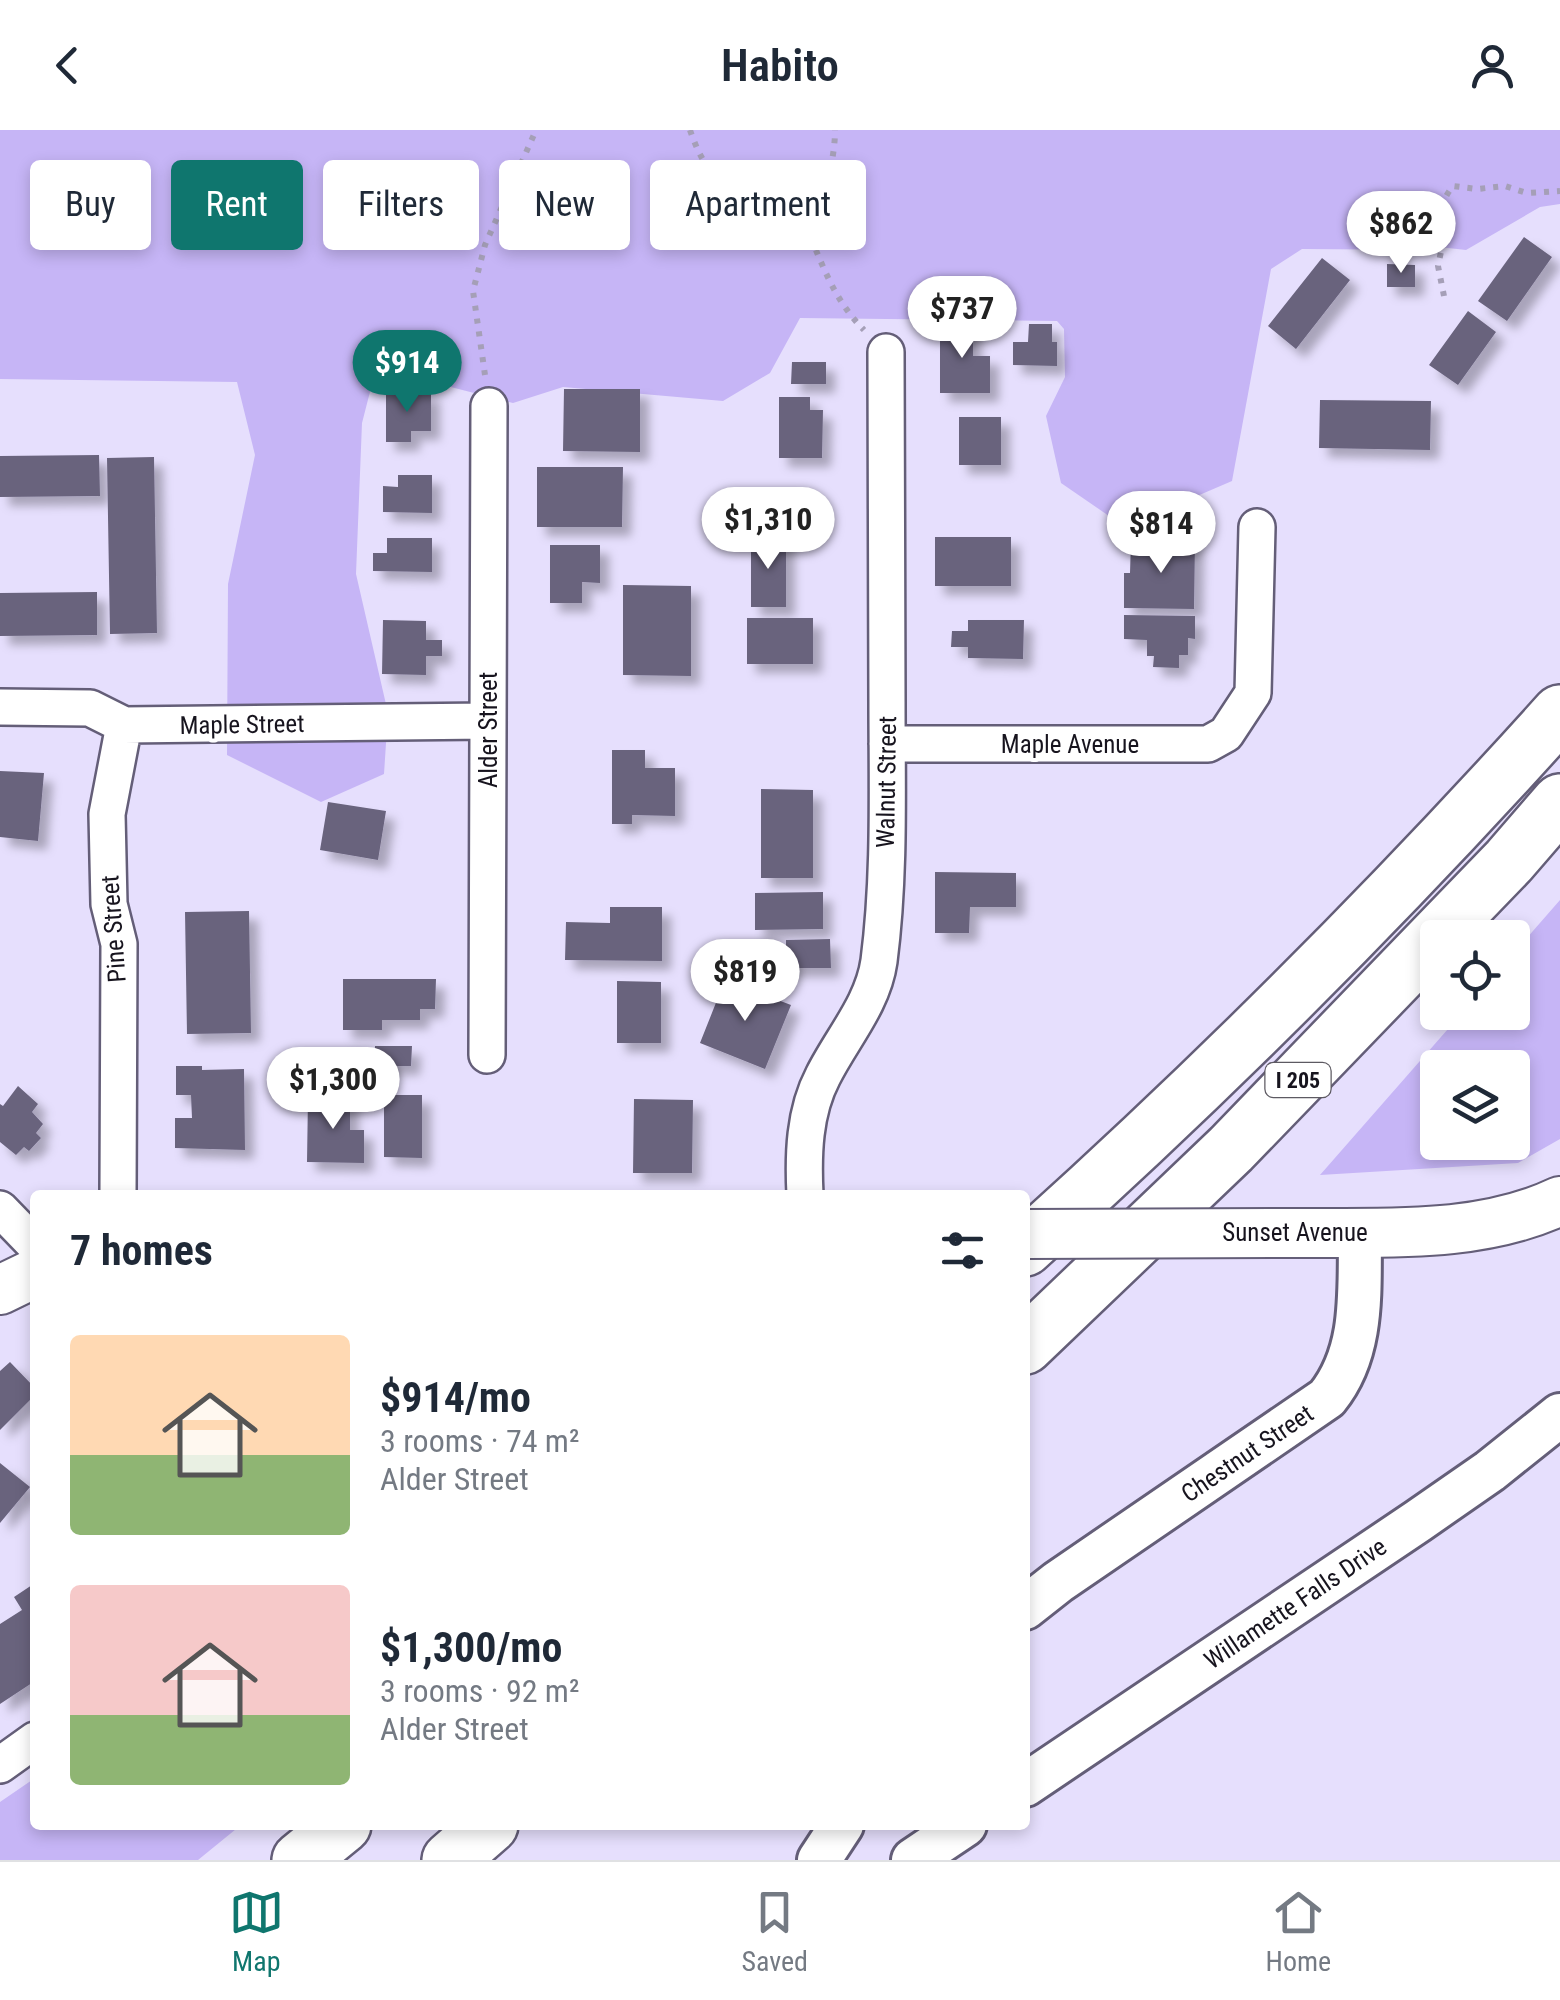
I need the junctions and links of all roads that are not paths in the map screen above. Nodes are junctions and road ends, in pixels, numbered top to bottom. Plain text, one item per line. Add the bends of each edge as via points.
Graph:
1 (886, 352) road end
2 (489, 406) road end
3 (1257, 528) dead end
4 (0, 707) edge
5 (1560, 712) edge
6 (488, 722) junction
7 (124, 725) junction
8 (887, 744) junction
9 (1560, 802) edge
10 (487, 1054) dead end
11 (118, 1190) edge
12 (805, 1190) edge
13 (1560, 1201) edge
14 (0, 1209) edge
15 (1360, 1232) junction
16 (1030, 1234) edge
17 (30, 1240) edge
18 (1030, 1244) edge
19 (30, 1276) edge
20 (0, 1290) edge
21 (1030, 1341) edge
22 (1560, 1414) edge
23 (1030, 1604) edge
24 (30, 1744) edge
25 (0, 1765) edge
26 (1030, 1782) edge
27 (336, 1830) edge
28 (484, 1830) edge
29 (839, 1830) edge
30 (958, 1830) edge
31 (300, 1860) edge
32 (450, 1860) edge
33 (819, 1860) edge
34 (913, 1860) edge

1 - 8 street, Walnut Street
2 - 6 street, Alder Street
3 - 8 street, Maple Avenue via 1254,694 1226,734 1208,744
4 - 7 street, Maple Street via 90,708
5 - 18 highway, I 205 via 1274,1014
6 - 7 street, Maple Street
6 - 10 street, Alder Street
7 - 11 street, Pine Street via 107,814 109,904 119,944
8 - 12 street, Walnut Street via 877,975 811,1105
9 - 21 highway, I 205 via 1231,1150
13 - 15 main road, Sunset Avenue via 1476,1226
14 - 17 street
15 - 16 main road, Sunset Avenue, bridge
15 - 23 street, Chestnut Street via 1354,1344 1327,1398
19 - 20 main road
22 - 26 street, Willamette Falls Drive via 1418,1521
24 - 25 street
27 - 31 highway
28 - 32 highway
29 - 33 street
30 - 34 street

